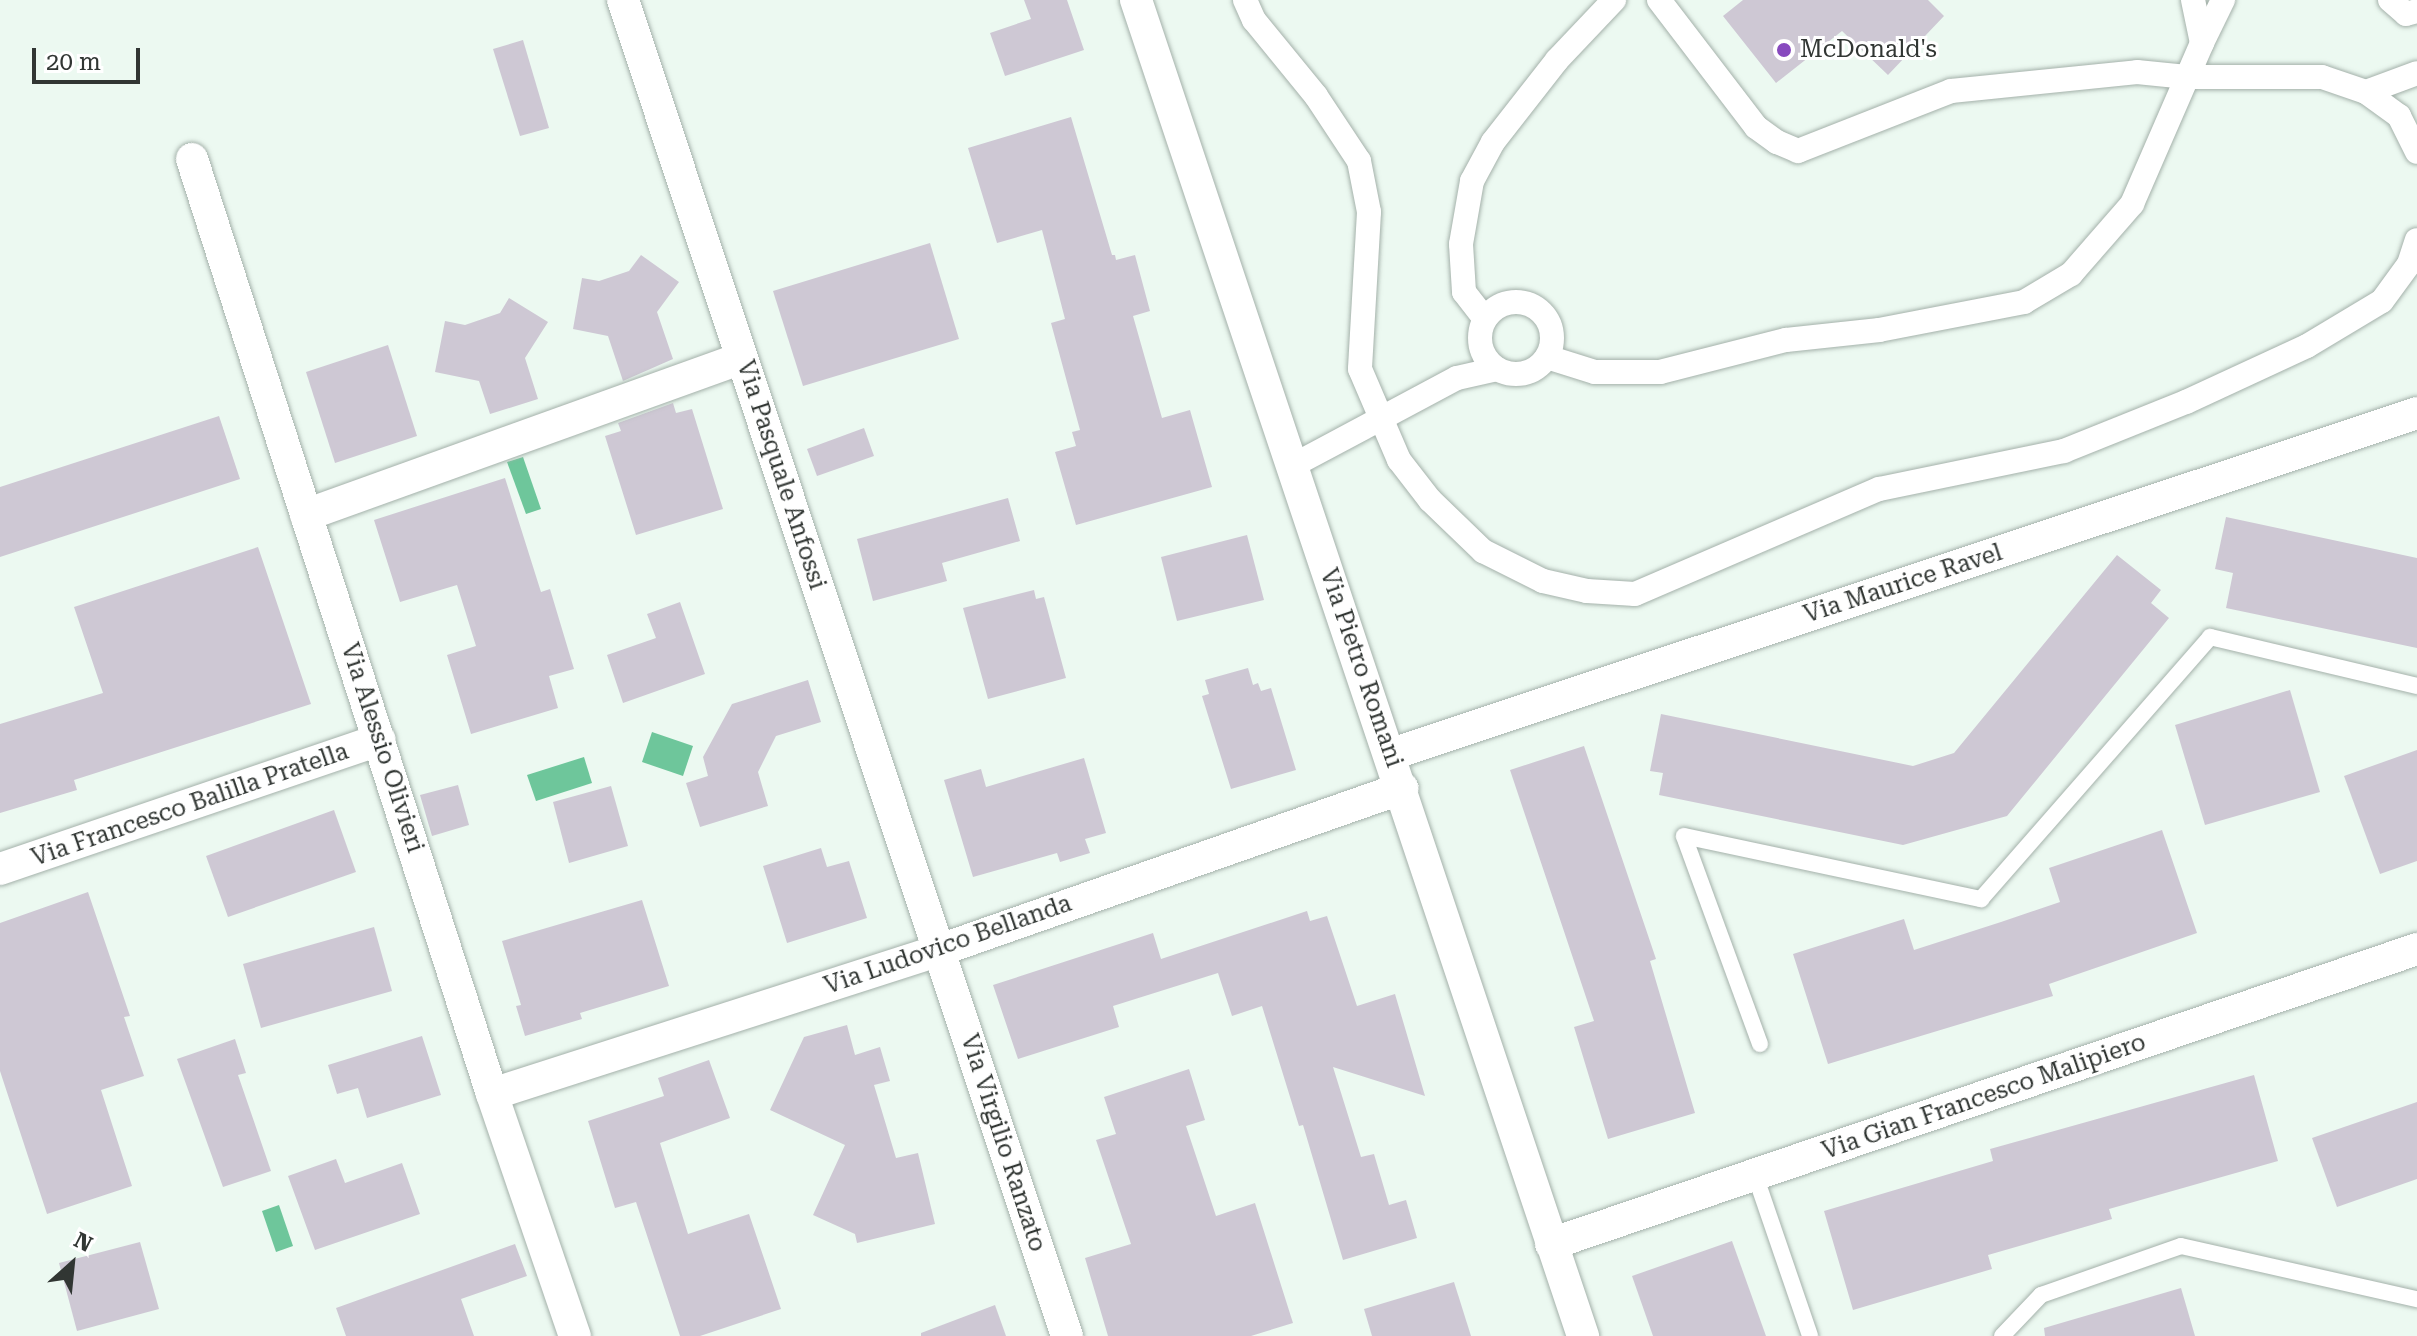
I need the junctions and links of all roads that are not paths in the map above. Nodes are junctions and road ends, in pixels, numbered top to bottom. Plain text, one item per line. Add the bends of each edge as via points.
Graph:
1 (623, 0) edge
2 (1136, 0) edge
3 (1245, 0) edge
4 (1614, 0) edge
5 (1659, 0) edge
6 (2193, 0) edge
7 (2223, 0) edge
8 (2390, 0) edge
9 (2417, 11) edge
10 (2202, 43) junction
11 (2417, 73) edge
12 (2187, 77) junction
13 (2366, 92) junction
14 (2417, 152) edge
15 (192, 159) dead end
16 (2417, 240) edge
17 (1485, 319) junction
18 (1547, 357) junction
19 (742, 358) junction
20 (1497, 369) junction
21 (2417, 413) edge
22 (1382, 421) junction
23 (1292, 466) junction
24 (306, 515) junction
25 (2417, 686) edge
26 (380, 740) junction
27 (1389, 755) junction
28 (1402, 788) junction
29 (0, 869) edge
30 (2417, 949) edge
31 (940, 950) junction
32 (1760, 1044) dead end
33 (492, 1094) junction
34 (1755, 1175) junction
35 (1551, 1244) junction
36 (2417, 1299) edge
37 (575, 1336) edge
38 (1067, 1336) edge
39 (1583, 1336) edge
40 (1810, 1336) edge
41 (2002, 1336) edge

1 - 19 street, Via Pasquale Anfossi
2 - 23 street, Via Pietro Romani
3 - 22 street via 1254,20 1316,96 1359,161 1369,212 1360,369
4 - 17 street via 1557,60 1493,142 1472,181 1461,244 1464,292
5 - 12 street via 1756,127 1798,151 1951,91 2137,72
6 - 10 street
7 - 10 street
8 - 9 street via 2406,14
10 - 12 street
11 - 13 street
12 - 13 street via 2322,77
12 - 18 street via 2132,204 2071,274 2024,302 1879,330 1786,340 1660,372 1595,372
13 - 14 street via 2399,116
15 - 24 street, Via Alessio Olivieri
16 - 22 street via 2409,264 2382,301 2307,346 2186,402 2064,451 1879,489 1635,594 1543,581 1483,551 1422,490 1399,460
17 - 18 street via 1493,310 1517,302 1540,311 1552,333
17 - 20 street via 1480,341
18 - 20 street via 1519,374
19 - 24 street
19 - 31 street, Via Pasquale Anfossi
20 - 22 street via 1457,378
21 - 27 street, Via Maurice Ravel
22 - 23 street
23 - 27 street, Via Pietro Romani
24 - 26 street, Via Alessio Olivieri
25 - 32 lane via 2210,637 1981,899 1684,836
26 - 29 street, Via Francesco Balilla Pratella
26 - 33 street, Via Alessio Olivieri
27 - 28 street, Via Pietro Romani
28 - 31 street, Via Ludovico Bellanda
28 - 35 street, Via Pietro Romani
30 - 34 street, Via Gian Francesco Malipiero
31 - 33 street, Via Ludovico Bellanda
31 - 38 street, Via Virgilio Ranzato
33 - 37 street, Via Alessio Olivieri
34 - 35 street, Via Gian Francesco Malipiero
34 - 40 lane
35 - 39 street, Via Pietro Romani
36 - 41 lane via 2181,1246 2041,1295

